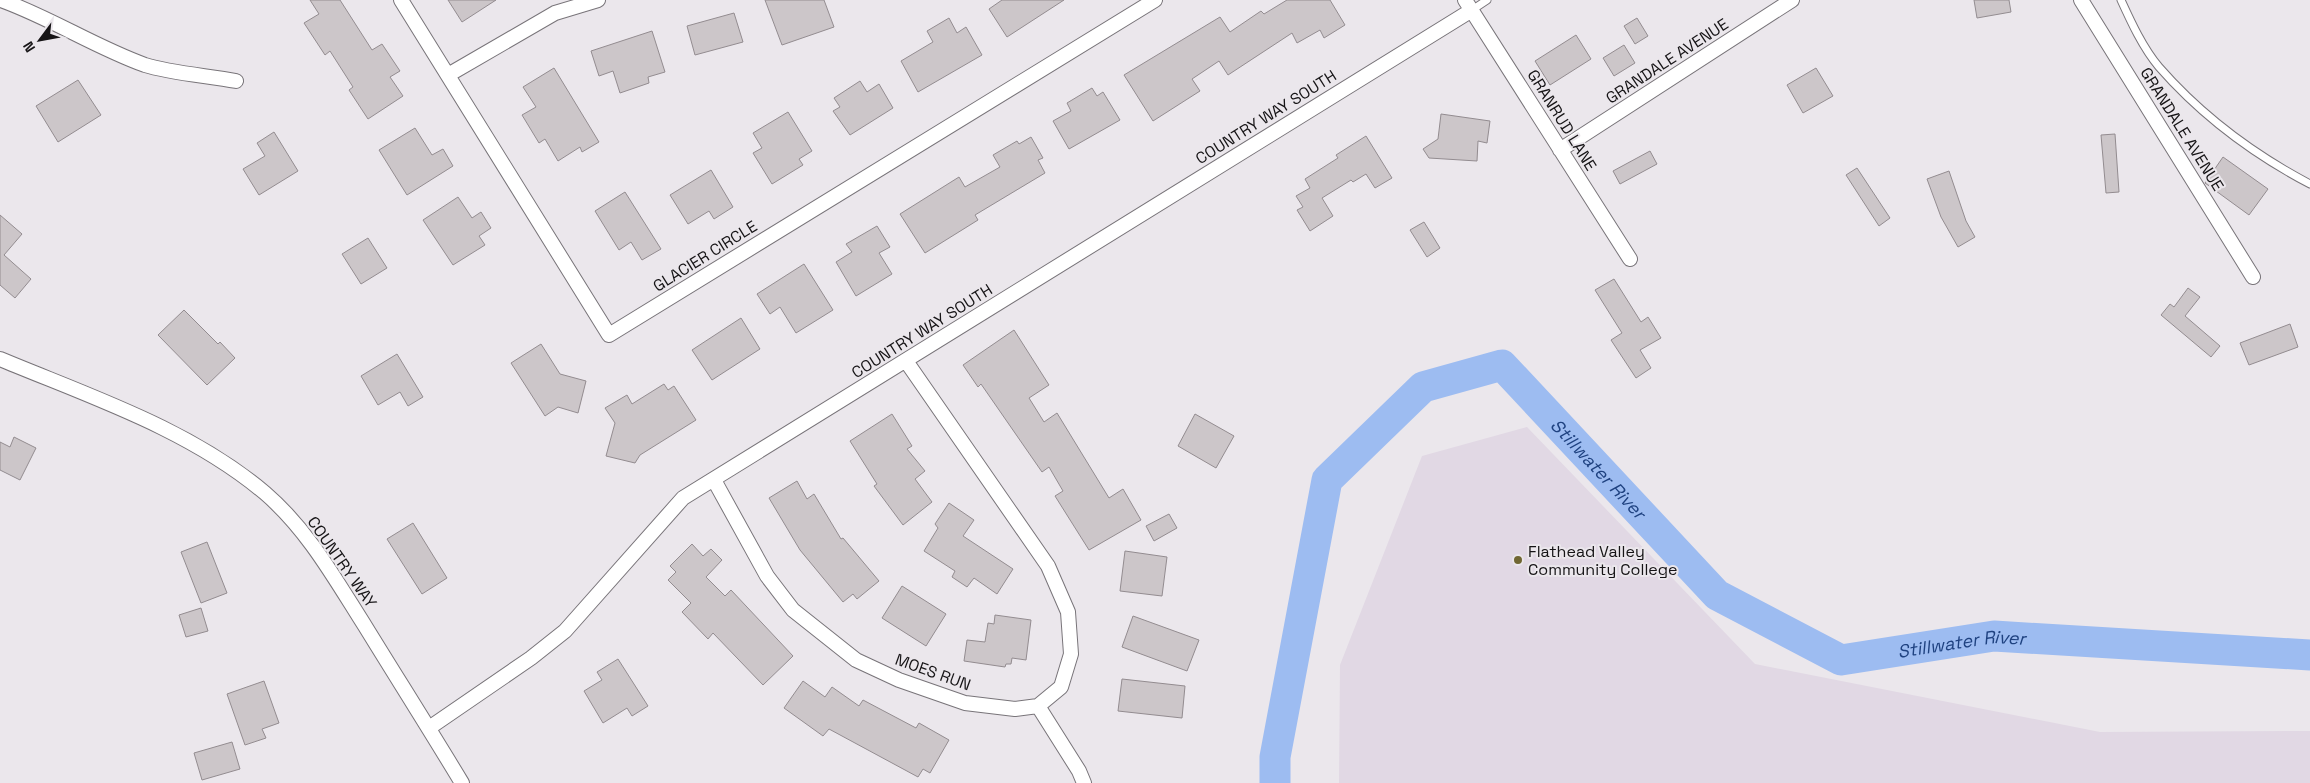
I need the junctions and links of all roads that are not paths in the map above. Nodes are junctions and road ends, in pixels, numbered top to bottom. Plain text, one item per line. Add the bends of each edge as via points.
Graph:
1 (2, 0) edge
2 (401, 0) edge
3 (598, 0) edge
4 (1155, 0) edge
5 (1487, 0) edge
6 (1792, 0) edge
7 (2081, 0) edge
8 (2121, 0) edge
9 (1469, 5) edge
10 (448, 75) junction
11 (236, 81) dead end
12 (1560, 150) junction
13 (2310, 184) edge
14 (1630, 259) dead end
15 (2253, 277) dead end
16 (0, 359) edge
17 (906, 361) junction
18 (714, 480) junction
19 (1038, 706) junction
20 (429, 728) junction
21 (462, 783) edge
22 (1084, 783) edge

1 - 11 street via 148,66
2 - 10 street, GLACIER CIRCLE
3 - 10 street via 555,13
4 - 10 street, GLACIER CIRCLE via 609,335
5 - 9 lane
6 - 12 street, GRANDALE AVENUE
7 - 15 street, GRANDALE AVENUE
8 - 13 lane via 2158,66 2217,124 2257,153
9 - 12 street, GRANRUD LANE
9 - 17 street, COUNTRY WAY SOUTH
12 - 14 street, GRANRUD LANE
16 - 20 street, COUNTRY WAY via 190,442 265,493 322,558
17 - 18 street, COUNTRY WAY SOUTH
17 - 19 street via 1048,566 1068,612 1072,654 1061,687
18 - 19 street, MOES RUN via 767,576 793,610 856,660 899,680 965,703 1015,709
18 - 20 street, COUNTRY WAY SOUTH via 684,498 565,631
19 - 22 street
20 - 21 street, COUNTRY WAY

